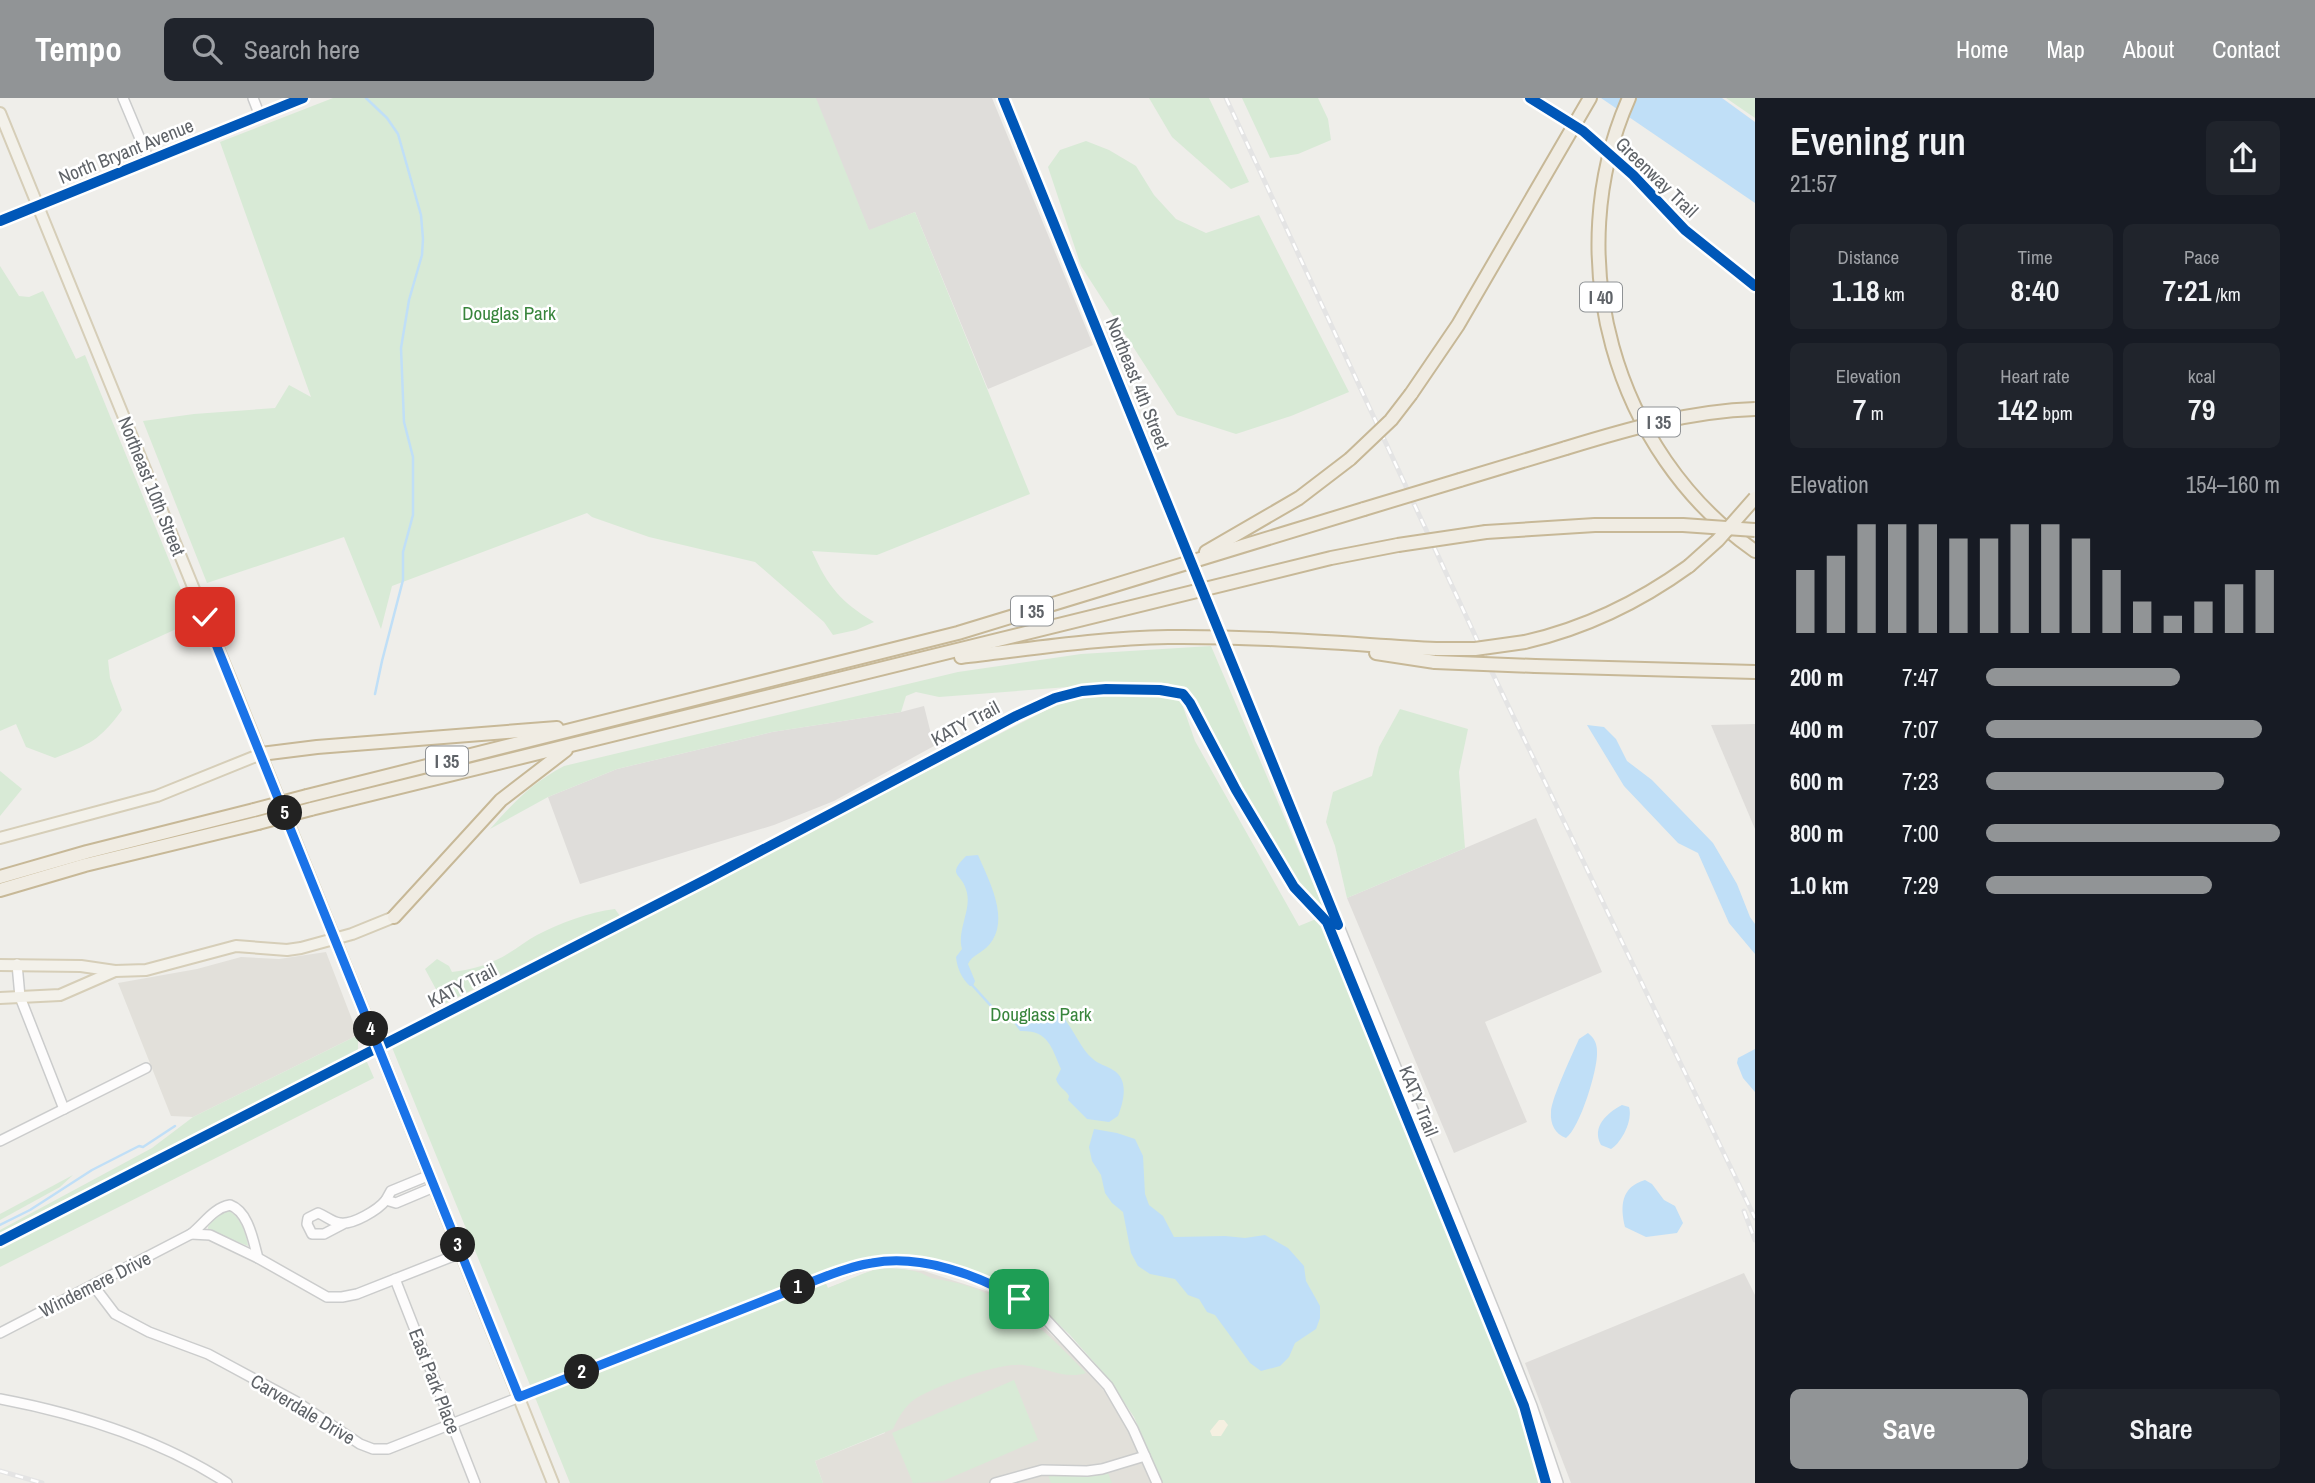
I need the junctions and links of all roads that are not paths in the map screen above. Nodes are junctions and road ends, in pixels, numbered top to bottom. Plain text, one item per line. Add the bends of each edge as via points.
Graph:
1 (123, 98) edge
2 (253, 98) edge
3 (303, 98) edge
4 (1003, 98) edge
5 (1590, 98) edge
6 (1629, 98) edge
7 (0, 113) edge
8 (260, 116) junction
9 (149, 160) junction
10 (38, 205) junction
11 (0, 221) edge
12 (1755, 409) edge
13 (1755, 498) edge
14 (1755, 530) edge
15 (1755, 551) edge
16 (1180, 566) junction
17 (1435, 655) junction
18 (912, 663) junction
19 (1755, 672) edge
20 (587, 726) junction
21 (572, 746) junction
22 (261, 754) junction
23 (309, 803) junction
24 (0, 838) edge
25 (0, 877) edge
26 (0, 890) edge
27 (394, 918) joint
28 (335, 939) junction
29 (17, 964) junction
30 (0, 965) edge
31 (115, 971) junction
32 (20, 997) junction
33 (0, 998) edge
34 (146, 1068) dead end
35 (64, 1109) junction
36 (0, 1141) edge
37 (430, 1175) junction
38 (434, 1187) junction
39 (386, 1200) junction
40 (345, 1223) dead end
41 (191, 1234) junction
42 (461, 1253) junction
43 (258, 1258) junction
44 (396, 1279) junction
45 (93, 1285) junction
46 (0, 1333) edge
47 (519, 1397) junction
48 (0, 1399) edge
49 (451, 1423) junction
50 (1145, 1456) junction
51 (227, 1483) edge
52 (475, 1483) edge
53 (554, 1483) edge
54 (995, 1483) edge
55 (1157, 1483) edge
56 (1558, 1483) edge

1 - 9 street
2 - 8 street
3 - 8 street, North Bryant Avenue
4 - 56 street, Northeast 4th Street, bridge via 1501,1327
5 - 16 highway, bridge via 1458,325 1391,420 1350,460 1299,498
6 - 15 highway, I 40 via 1605,175 1598,245 1605,320 1620,374 1666,462 1698,501
7 - 10 main road, Northeast 10th Street
8 - 9 street, North Bryant Avenue
9 - 10 street, North Bryant Avenue
10 - 11 street, North Bryant Avenue
10 - 22 main road, Northeast 10th Street
12 - 16 highway, I 35, bridge via 1674,418 1630,429
13 - 17 highway, bridge via 1689,566 1637,601 1576,628 1525,642
14 - 18 highway, I 35, bridge via 1595,525 1486,532 1398,545
16 - 20 highway, I 35 via 946,636
17 - 18 highway via 1238,637 1165,637
17 - 19 highway, bridge via 1535,666
18 - 21 highway, I 35
20 - 22 highway
20 - 23 highway, I 35
21 - 23 highway, I 35
21 - 27 highway via 501,800
22 - 24 main road via 157,796
22 - 28 main road, Northeast 10th Street
23 - 25 highway, I 35, bridge via 254,810
23 - 26 highway, I 35, bridge via 258,823
27 - 28 main road
28 - 31 main road via 287,950 236,946 162,968
28 - 37 main road, Northeast 10th Street
29 - 30 main road
29 - 31 main road
29 - 32 street
31 - 32 main road via 60,995
32 - 33 main road
32 - 35 street
34 - 35 street
35 - 36 street
37 - 38 main road, Northeast 10th Street
37 - 39 street via 391,1191
38 - 39 street via 396,1203
38 - 42 main road, Northeast 10th Street
39 - 40 street via 379,1210
41 - 43 street via 210,1235
41 - 43 street, Windemere Drive via 214,1212 230,1205 246,1220
41 - 45 street, Windemere Drive
42 - 44 street
42 - 47 main road, Northeast 10th Street
43 - 44 street via 327,1297 357,1294
44 - 49 street, East Park Place
45 - 46 street, Windemere Drive
45 - 49 street, Carverdale Drive via 115,1314 208,1354 297,1402 360,1444 388,1449
47 - 49 street, Carverdale Drive
47 - 50 street, Carverdale Drive via 849,1268 874,1262 915,1262 981,1280 1042,1315 1108,1386
47 - 53 main road, Northeast 10th Street
48 - 51 street via 100,1423
49 - 52 street, East Park Place
50 - 54 street via 1102,1469 1042,1470
50 - 55 street, Carverdale Drive

